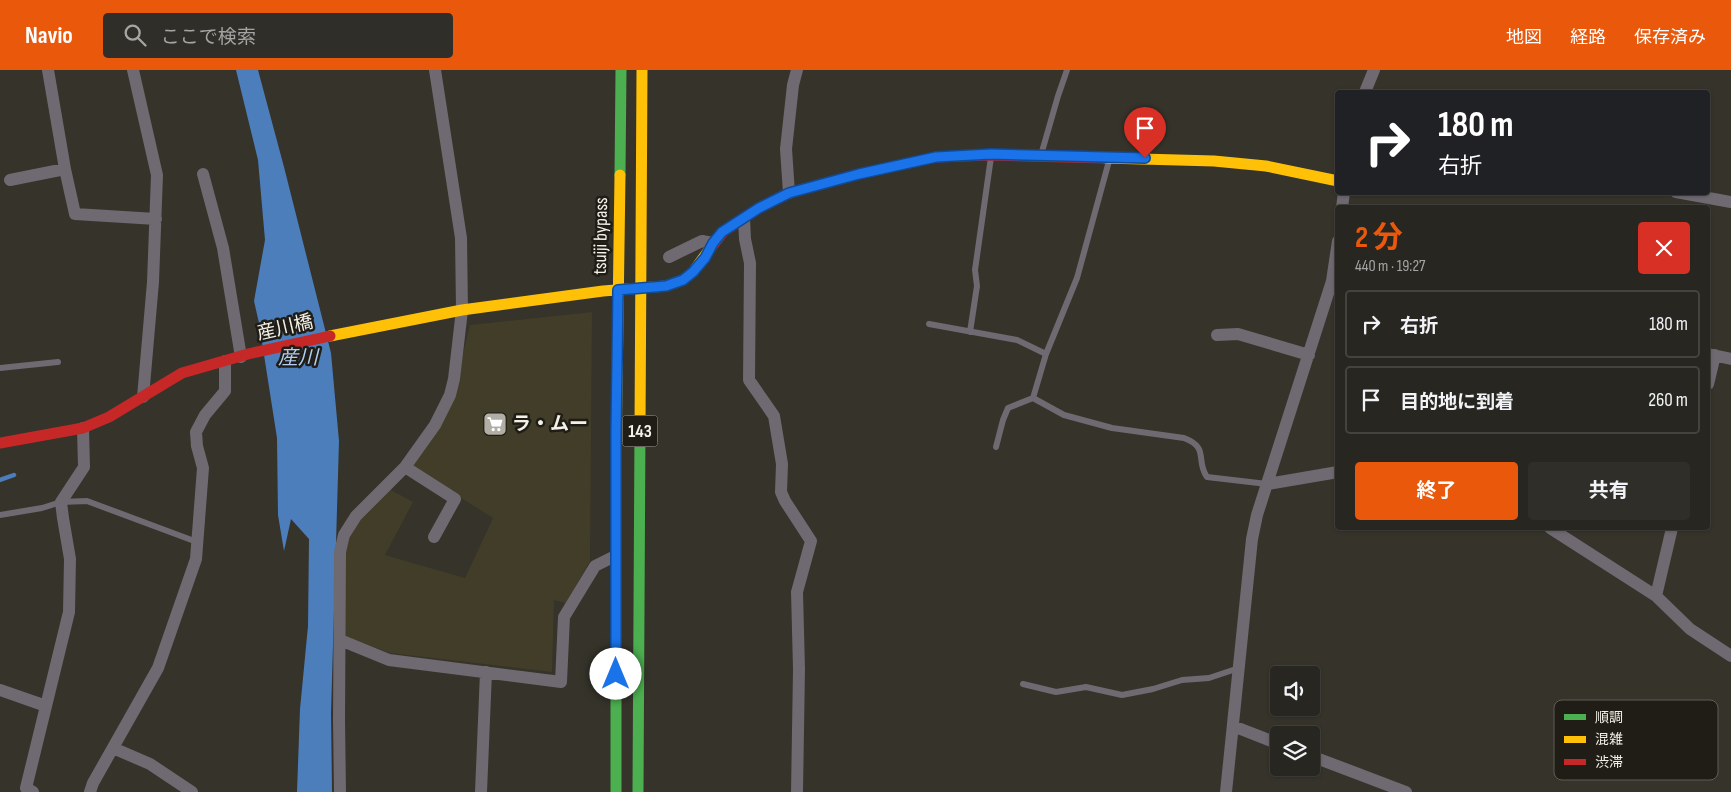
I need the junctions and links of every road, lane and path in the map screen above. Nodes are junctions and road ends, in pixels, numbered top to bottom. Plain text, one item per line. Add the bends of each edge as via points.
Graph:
1 (48, 70) edge
2 (134, 70) edge
3 (435, 70) edge
4 (621, 70) edge
5 (642, 70) edge
6 (797, 70) edge
7 (1067, 70) edge
8 (1374, 70) edge
9 (1366, 90) edge
10 (991, 154) junction
11 (1041, 156) junction
12 (1110, 157) junction
13 (65, 169) junction
14 (203, 174) dead end
15 (10, 180) dead end
16 (1335, 180) edge
17 (789, 193) junction
18 (1692, 195) edge
19 (1731, 202) edge
20 (156, 219) junction
21 (744, 219) junction
22 (713, 243) junction
23 (669, 257) dead end
24 (1335, 261) edge
25 (640, 288) junction
26 (618, 290) junction
27 (462, 310) junction
28 (929, 324) dead end
29 (970, 332) junction
30 (1217, 335) dead end
31 (1046, 354) junction
32 (1711, 354) edge
33 (1309, 355) junction
34 (245, 356) junction
35 (1731, 359) edge
36 (224, 361) junction
37 (58, 362) dead end
38 (0, 368) edge
39 (143, 397) junction
40 (1033, 398) junction
41 (82, 428) junction
42 (0, 442) edge
43 (996, 447) dead end
44 (405, 467) junction
45 (1335, 473) edge
46 (1268, 484) junction
47 (61, 502) junction
48 (0, 515) edge
49 (1553, 530) edge
50 (1672, 530) edge
51 (434, 537) dead end
52 (197, 542) junction
53 (615, 556) junction
54 (1656, 596) junction
55 (340, 640) junction
56 (1731, 656) edge
57 (1239, 668) junction
58 (486, 672) junction
59 (1023, 684) dead end
60 (0, 690) edge
61 (46, 706) junction
62 (1233, 726) junction
63 (1270, 740) edge
64 (113, 748) junction
65 (1320, 759) edge
66 (33, 792) edge
67 (90, 792) edge
68 (192, 792) edge
69 (340, 792) edge
70 (481, 792) edge
71 (616, 792) edge
72 (638, 792) edge
73 (797, 792) edge
74 (1226, 792) edge
75 (1406, 792) edge

1 - 13 street
2 - 20 street via 157,175
3 - 27 street via 461,238
4 - 26 main road, tsuiji bypass / 143
5 - 25 main road, tsuiji bypass / 143
6 - 17 street via 786,149
7 - 11 lane
8 - 9 street
10 - 11 main road, 産川橋
10 - 17 main road, 産川橋 via 936,157
10 - 29 lane
11 - 12 main road, 産川橋
12 - 16 main road, 産川橋 via 1266,166
12 - 31 lane via 1077,278
13 - 15 street
13 - 20 street via 75,214
14 - 34 street via 223,248
17 - 21 main road, 産川橋
18 - 19 street
20 - 39 street
21 - 22 main road, 産川橋 via 722,232
21 - 73 street via 750,263 749,380 774,416 782,464 781,492 811,541 796,592 799,669
22 - 23 street via 702,241
22 - 25 main road, 産川橋 via 705,258 683,280 666,286
24 - 33 street
25 - 26 main road, 産川橋
25 - 72 main road, tsuiji bypass / 143
26 - 27 main road, 産川橋
26 - 53 main road, tsuiji bypass / 143
27 - 34 main road, 産川橋
27 - 44 street via 450,395 435,425
28 - 29 lane
29 - 31 lane via 1017,340
30 - 33 street via 1238,334
31 - 40 lane
32 - 35 street
33 - 46 street
34 - 36 main road, 産川橋
36 - 39 main road, 産川橋 via 182,374
36 - 52 street via 225,391 196,432 203,468
37 - 38 lane
39 - 41 main road, 産川橋
40 - 43 lane via 1008,408
40 - 46 lane via 1064,415 1112,428 1195,442 1207,477
41 - 42 main road, 産川橋 via 40,438
41 - 47 street via 84,467
44 - 51 street via 455,499
44 - 55 street via 356,516 344,535 340,552
45 - 46 street
46 - 57 street via 1252,539
47 - 48 lane
47 - 52 lane via 87,501
47 - 61 street via 70,559 70,612
49 - 54 street
50 - 54 street
52 - 64 street via 196,559 158,668
53 - 58 street via 595,566 564,617 561,682
53 - 71 main road, tsuiji bypass / 143
54 - 56 street via 1690,629
55 - 58 street via 389,660
55 - 69 street
57 - 59 lane via 1209,678 1182,680 1122,694 1086,688 1056,692
57 - 62 street
58 - 70 street
60 - 61 street
61 - 66 street via 26,788
62 - 63 street
62 - 74 street
64 - 67 street
64 - 68 street via 150,764
65 - 75 street

